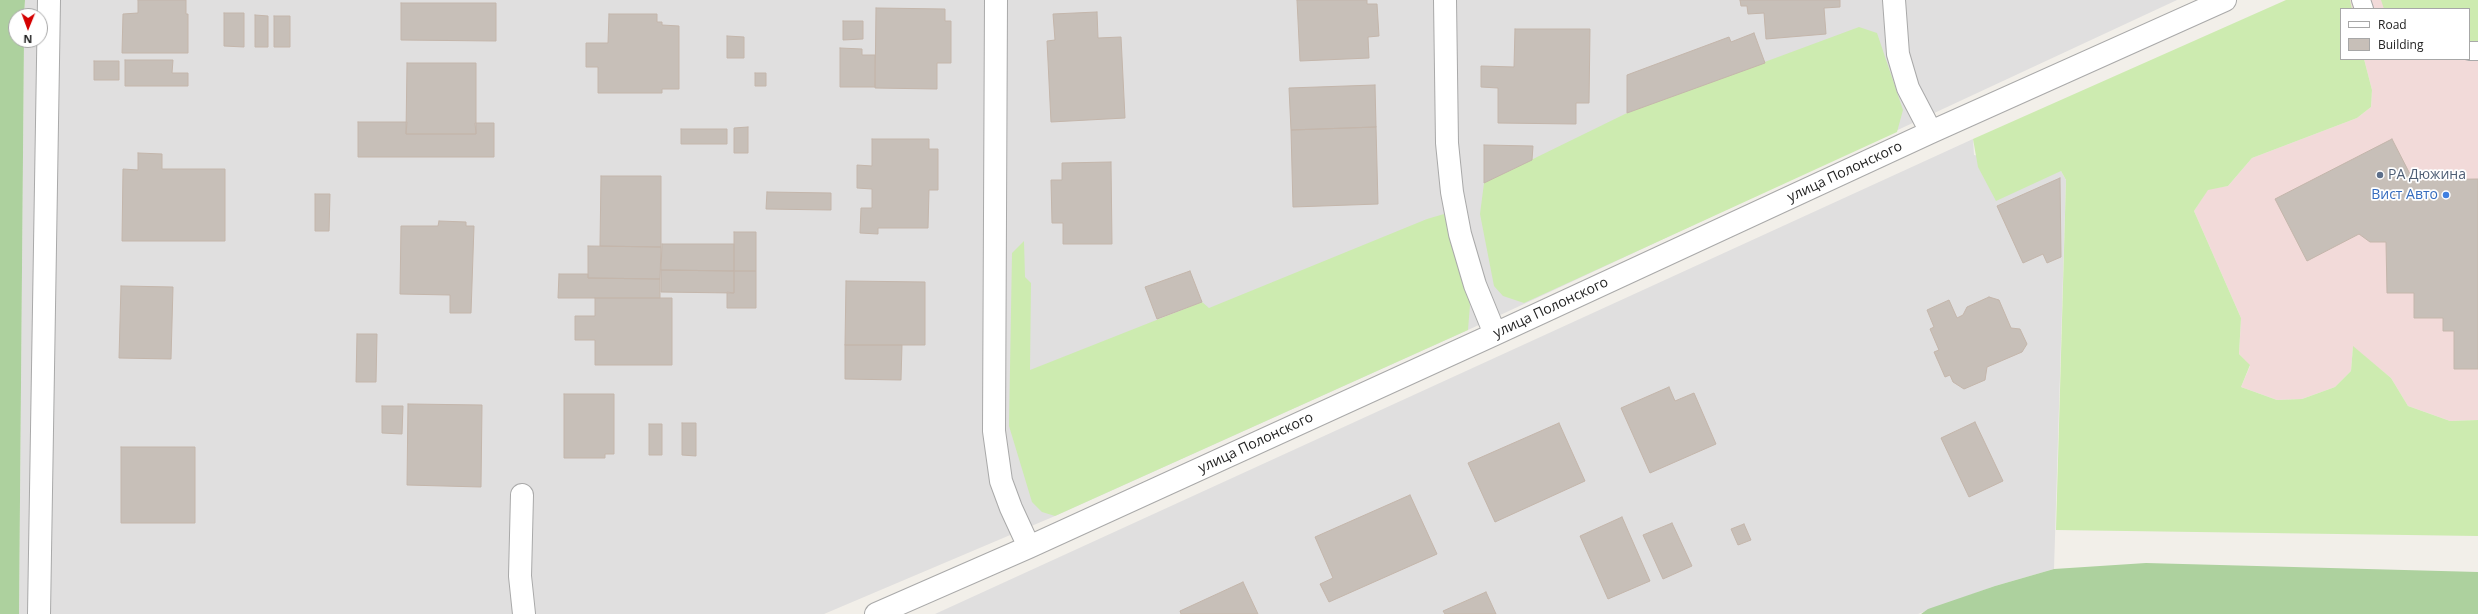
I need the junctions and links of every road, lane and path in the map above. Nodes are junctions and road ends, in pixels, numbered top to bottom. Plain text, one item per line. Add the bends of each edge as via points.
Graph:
1 (49, 0) edge
2 (996, 0) edge
3 (1445, 0) edge
4 (1894, 0) edge
5 (2225, 0) edge
6 (1930, 132) junction
7 (1495, 334) junction
8 (522, 496) dead end
9 (1030, 547) junction
10 (39, 614) edge
11 (524, 614) edge
12 (876, 614) edge

1 - 10 street
2 - 9 street via 994,431 1001,481
3 - 7 street via 1447,143 1452,192 1460,234 1475,285
4 - 6 street via 1898,54 1908,88
5 - 6 street, улица Полонского
6 - 7 street, улица Полонского
7 - 9 street, улица Полонского
8 - 11 street via 520,576
9 - 12 street, улица Полонского

